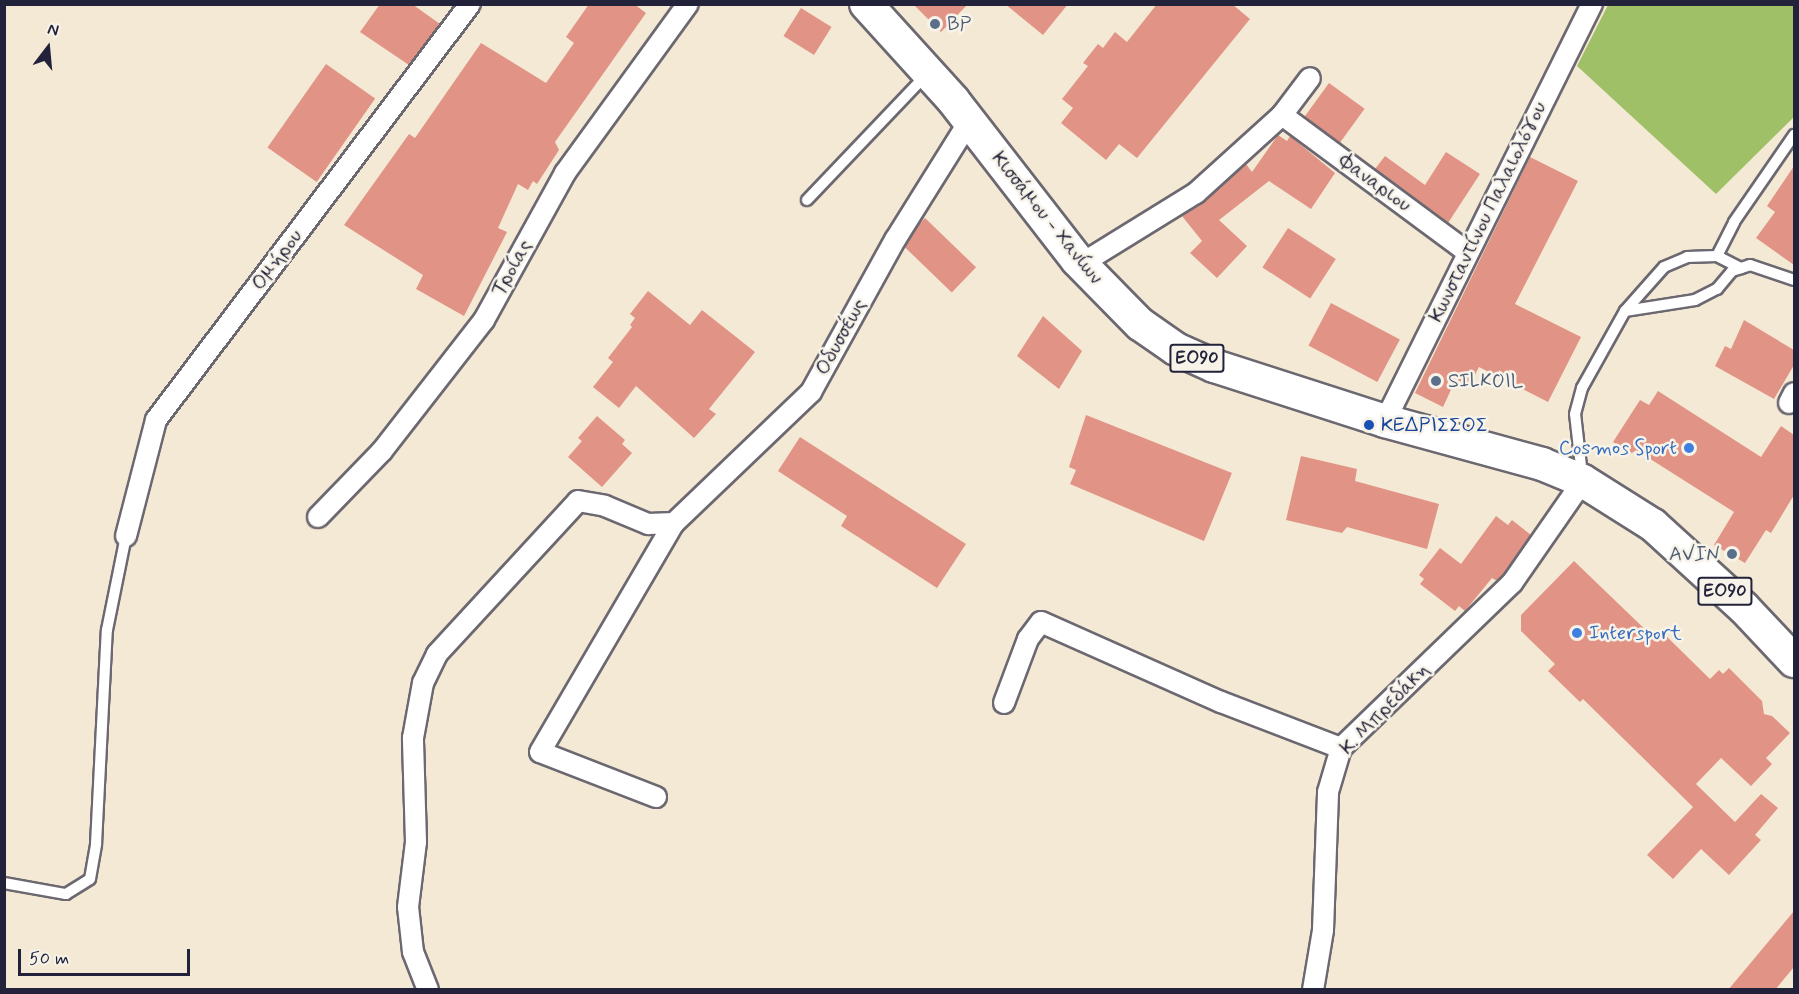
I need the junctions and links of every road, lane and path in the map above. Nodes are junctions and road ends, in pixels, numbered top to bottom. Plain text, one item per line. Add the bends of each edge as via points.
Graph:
1 (470, 4) edge
2 (688, 4) edge
3 (866, 4) edge
4 (1592, 4) edge
5 (929, 72) junction
6 (1310, 78) dead end
7 (1282, 115) junction
8 (970, 120) junction
9 (1794, 135) edge
10 (807, 200) dead end
11 (1467, 252) junction
12 (1717, 256) junction
13 (1081, 264) junction
14 (1741, 268) junction
15 (1794, 280) edge
16 (1625, 311) junction
17 (1385, 421) junction
18 (1583, 481) junction
19 (318, 517) dead end
20 (674, 523) junction
21 (126, 536) joint
22 (1794, 660) edge
23 (1004, 703) dead end
24 (1341, 748) junction
25 (656, 796) dead end
26 (4, 883) edge
27 (428, 990) edge
28 (1313, 990) edge

1 - 21 street, Ομήρου via 156,420
2 - 19 street, Τροίας via 565,173 484,321 382,451
3 - 5 main road, Κισσάμου - Χανίων / ΕΟ90
4 - 11 street, Κωνσταντίνου Παλαιολόγου
5 - 8 main road, Κισσάμου - Χανίων / ΕΟ90
5 - 10 lane
6 - 7 street
7 - 11 street, Φαναριου
7 - 13 street via 1196,193
8 - 13 main road, Κισσάμου - Χανίων / ΕΟ90
8 - 20 street, Οδυσσέως via 895,240 811,392
9 - 12 lane via 1734,222
11 - 17 street, Κωνσταντίνου Παλαιολόγου
12 - 14 lane
12 - 16 lane via 1687,257 1664,267
13 - 17 main road, Κισσάμου - Χανίων / ΕΟ90 via 1140,324 1176,349 1214,366
14 - 15 lane via 1750,265
14 - 16 lane via 1732,271 1717,289 1695,300
16 - 18 lane via 1582,388 1575,414
17 - 18 main road, Κισσάμου - Χανίων / ΕΟ90 via 1542,464
18 - 22 main road, Κισσάμου - Χανίων / ΕΟ90 via 1653,525
18 - 24 street, Κ. Μπρεδάκη via 1512,583
20 - 25 street, Οδυσσέως via 540,752
20 - 27 street via 648,524 605,506 578,501 437,654 423,683 413,738 416,842 408,907 413,952
21 - 26 lane via 107,630 96,844 90,879 66,894
23 - 24 street via 1028,639 1041,621 1221,702
24 - 28 street, Κ. Μπρεδάκη via 1328,792 1323,930

